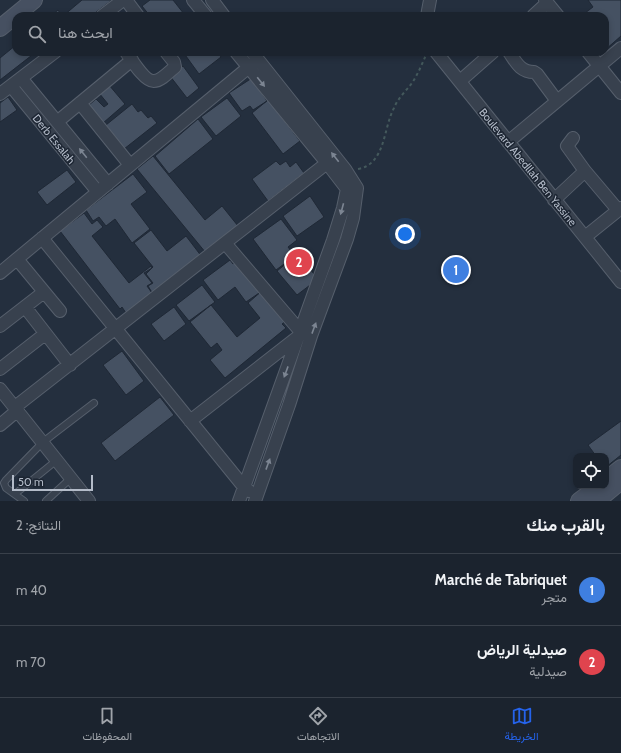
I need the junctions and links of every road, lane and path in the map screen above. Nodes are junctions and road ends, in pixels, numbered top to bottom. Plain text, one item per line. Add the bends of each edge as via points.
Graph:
1 (34, 0) edge
2 (125, 0) edge
3 (193, 0) edge
4 (212, 0) edge
5 (430, 0) edge
6 (546, 2) edge
7 (19, 12) edge
8 (108, 12) edge
9 (135, 12) edge
10 (203, 12) edge
11 (221, 12) edge
12 (428, 12) edge
13 (537, 12) edge
14 (555, 12) edge
15 (12, 18) edge
16 (0, 28) edge
17 (621, 48) edge
18 (50, 56) edge
19 (129, 56) edge
20 (169, 56) edge
21 (239, 56) edge
22 (255, 56) edge
23 (425, 56) edge
24 (439, 56) edge
25 (488, 56) edge
26 (512, 56) edge
27 (591, 56) edge
28 (599, 66) junction
29 (249, 67) junction
30 (460, 81) junction
31 (16, 82) junction
32 (621, 92) edge
33 (0, 94) edge
34 (557, 101) junction
35 (80, 103) junction
36 (57, 122) junction
37 (573, 138) dead end
38 (508, 142) junction
39 (327, 163) junction
40 (130, 165) junction
41 (345, 169) junction
42 (585, 171) junction
43 (108, 184) junction
44 (352, 189) junction
45 (98, 192) junction
46 (554, 200) junction
47 (620, 209) edge
48 (585, 237) junction
49 (42, 238) junction
50 (225, 243) junction
51 (17, 259) junction
52 (0, 273) edge
53 (621, 282) edge
54 (44, 292) junction
55 (25, 307) junction
56 (60, 311) dead end
57 (0, 326) edge
58 (116, 329) junction
59 (45, 334) junction
60 (300, 334) junction
61 (70, 365) junction
62 (0, 369) edge
63 (1, 393) edge
64 (94, 403) dead end
65 (17, 409) junction
66 (190, 421) junction
67 (0, 425) edge
68 (43, 442) junction
69 (56, 460) junction
70 (621, 468) edge
71 (71, 478) junction
72 (609, 478) edge
73 (621, 481) edge
74 (244, 487) junction
75 (595, 489) edge
76 (15, 494) junction
77 (85, 498) edge
78 (255, 499) edge
79 (24, 501) edge
80 (46, 501) edge
81 (239, 501) edge
82 (579, 501) edge
83 (597, 501) edge

1 - 7 street
2 - 8 street
2 - 9 street
3 - 10 street
4 - 11 street
5 - 12 street
6 - 13 street
6 - 14 street
15 - 16 street
17 - 28 street
18 - 31 street
19 - 20 street via 148,79 154,81 175,67
19 - 35 street
21 - 29 street
22 - 29 street
41 -> 22 street
23 - 41 path via 412,82 394,107 375,159 361,168
24 - 30 street, Boulevard Abedllah Ben Yassine
25 - 30 street
26 - 34 street via 523,70 537,74
27 - 28 street
28 - 32 street
28 - 34 street
29 -> 39 street
29 - 40 street
30 - 38 street, Boulevard Abedllah Ben Yassine
31 - 33 street
31 - 36 street, Derb Essalah
31 - 45 street, Derb Essalah
34 - 38 street
35 - 36 street
35 - 40 street
43 -> 36 street, Derb Essalah
37 - 42 street via 567,147
38 - 46 street, Boulevard Abedllah Ben Yassine
39 - 44 street
39 - 50 street
40 - 43 street
41 - 44 street
42 - 46 street
42 - 47 street
43 - 45 street
44 -> 60 street via 343,208
78 -> 44 street via 347,240 353,218
45 - 49 street
46 - 48 street, Boulevard Abedllah Ben Yassine
47 - 48 street
48 - 53 street, Boulevard Abedllah Ben Yassine
49 - 51 street
49 - 58 street
50 - 58 street
50 - 60 street
51 - 52 street
51 - 54 street
54 - 55 street
54 - 56 street
55 - 57 street
55 - 59 street
58 - 61 street
58 - 66 street
59 - 61 street
59 - 62 street
60 - 66 street
60 -> 74 street
61 - 65 street
63 - 65 street
64 - 68 lane
65 - 67 street
65 - 68 street
66 - 74 street
68 - 69 street
68 - 76 lane via 4,483 6,488
69 - 71 street
69 - 76 lane
70 - 72 street
71 - 77 street
71 - 80 lane
73 - 83 street
74 - 78 street
74 - 81 street
75 - 82 street
76 - 79 lane

